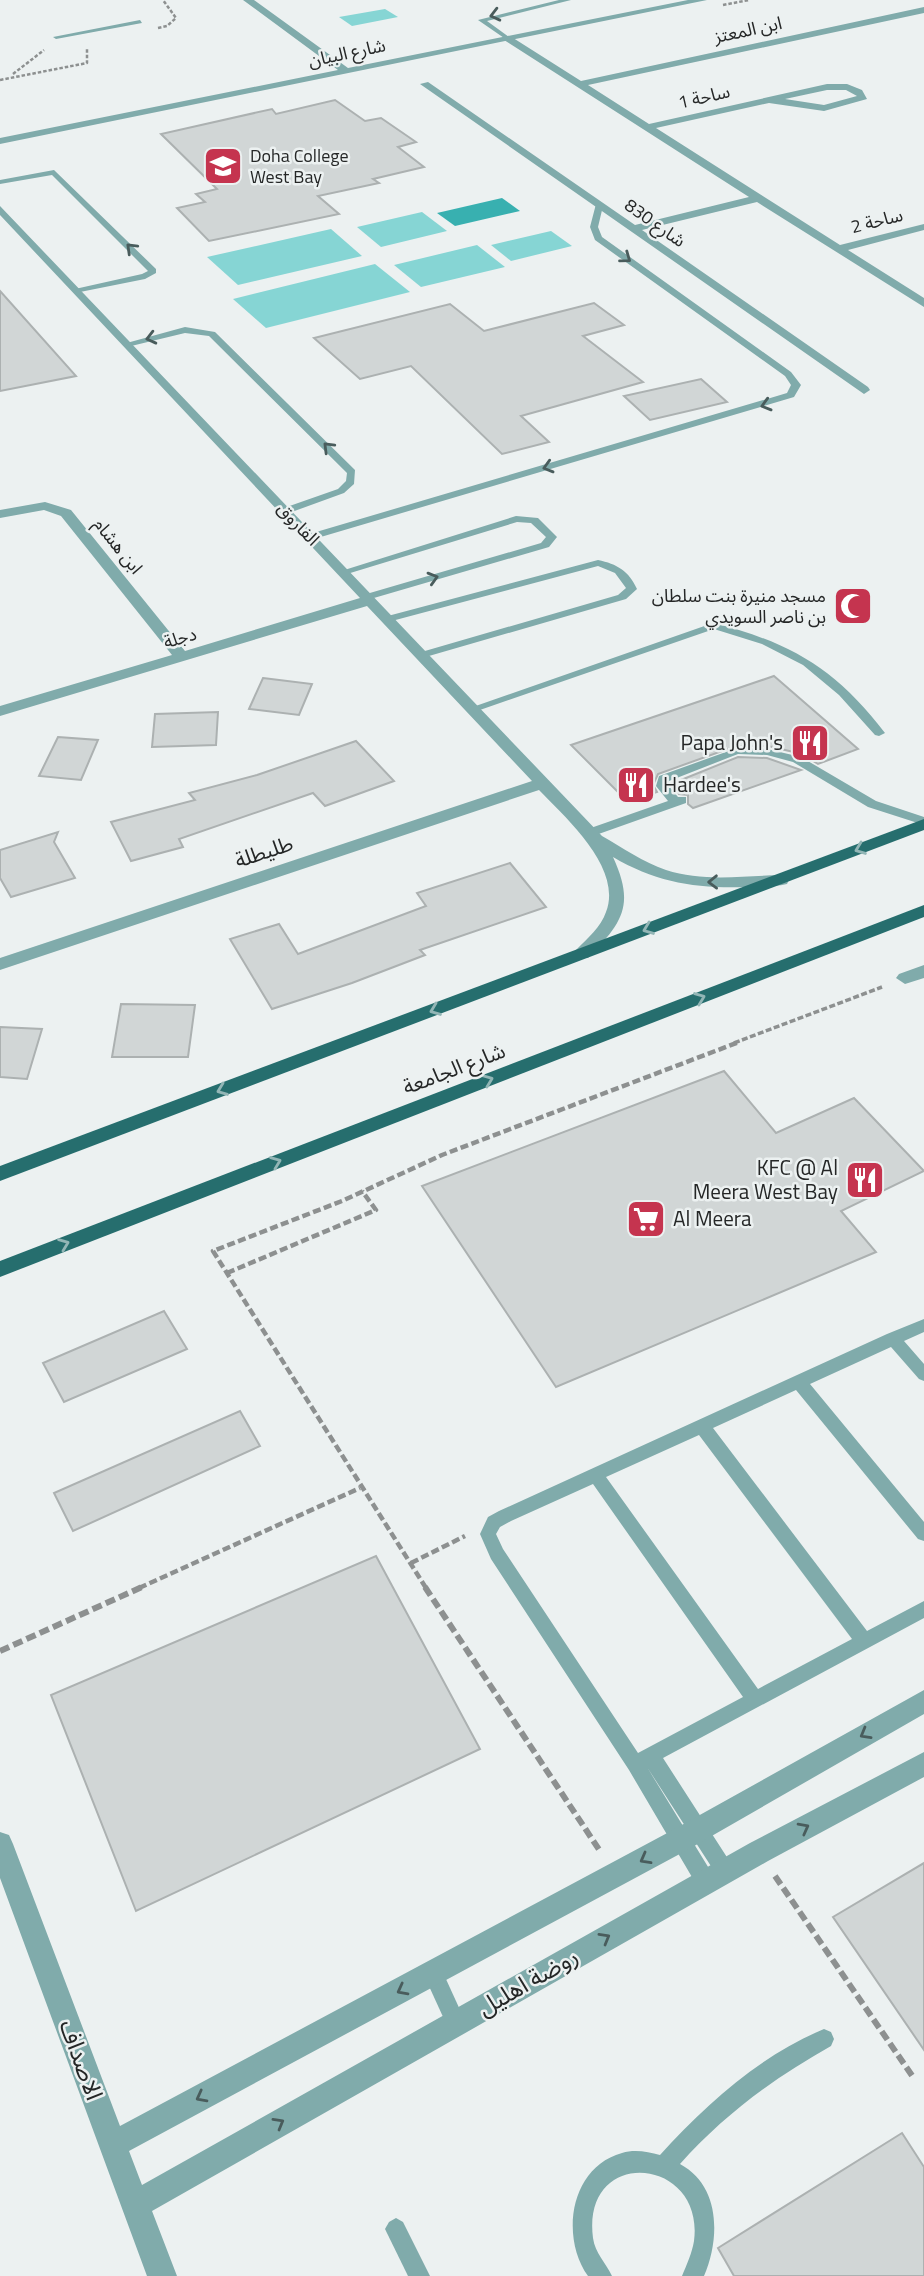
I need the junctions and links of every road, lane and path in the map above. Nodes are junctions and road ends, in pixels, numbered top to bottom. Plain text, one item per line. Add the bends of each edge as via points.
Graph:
1 (248, 0) edge
2 (568, 0) edge
3 (702, 0) edge
4 (924, 10) edge
5 (140, 22) dead end
6 (56, 37) dead end
7 (507, 38) junction
8 (72, 66) dead end
9 (346, 71) junction
10 (0, 80) edge
11 (425, 84) dead end
12 (579, 84) junction
13 (814, 90) junction
14 (768, 100) junction
15 (842, 105) junction
16 (647, 127) junction
17 (0, 141) edge
18 (0, 182) edge
19 (758, 198) junction
20 (599, 206) junction
21 (0, 209) edge
22 (924, 227) edge
23 (633, 229) junction
24 (838, 249) junction
25 (78, 291) junction
26 (924, 303) edge
27 (127, 344) junction
28 (864, 390) dead end
29 (285, 511) junction
30 (0, 514) edge
31 (310, 537) junction
32 (343, 572) junction
33 (369, 599) junction
34 (388, 619) junction
35 (422, 655) junction
36 (182, 657) junction
37 (473, 709) junction
38 (0, 712) edge
39 (879, 733) dead end
40 (797, 759) junction
41 (775, 767) dead end
42 (543, 783) junction
43 (924, 822) edge
44 (593, 836) junction
45 (781, 880) junction
46 (924, 911) edge
47 (582, 954) junction
48 (0, 964) edge
49 (924, 971) edge
50 (905, 978) joint
51 (0, 1174) edge
52 (362, 1191) junction
53 (20, 1261) joint
54 (0, 1272) edge
55 (227, 1273) junction
56 (924, 1325) edge
57 (892, 1338) junction
58 (924, 1376) edge
59 (798, 1381) junction
60 (701, 1425) junction
61 (595, 1474) junction
62 (360, 1489) junction
63 (494, 1522) junction
64 (924, 1534) edge
65 (410, 1564) junction
66 (924, 1609) edge
67 (864, 1641) junction
68 (0, 1651) edge
69 (755, 1699) junction
70 (924, 1701) edge
71 (643, 1760) junction
72 (924, 1764) edge
73 (689, 1834) junction
74 (0, 1844) edge
75 (759, 1852) junction
76 (615, 1875) junction
77 (716, 1876) junction
78 (433, 1973) junction
79 (456, 2023) junction
80 (824, 2039) dead end
81 (913, 2077) dead end
82 (112, 2145) junction
83 (664, 2166) junction
84 (135, 2205) junction
85 (396, 2229) dead end
86 (162, 2276) edge
87 (419, 2276) edge
88 (601, 2276) edge
89 (693, 2276) edge

1 - 9 street
2 -> 7 lane via 481,20
3 - 7 street, شارع البيان
4 - 12 street, ابن المعتز
5 - 6 lane
7 - 9 street, شارع البيان
7 - 12 street
8 - 10 path
9 - 17 street, شارع البيان
11 - 20 street, شارع 830
12 - 16 street
13 - 14 street, ساحة 1
13 - 15 street
13 - 15 street, ساحة 1 via 841,86 862,94 858,101
14 - 15 street, ساحة 1 via 824,108
14 - 16 street, ساحة 1
16 - 19 street
25 -> 18 lane via 153,271 54,172
19 - 23 street
19 - 24 street
20 - 23 street, شارع 830
20 -> 31 lane via 594,227 598,238 788,374 796,385 791,395
21 - 25 street, الفاروق
22 - 24 street, ساحة 2
23 - 28 street, شارع 830
24 - 26 street
25 - 27 street, الفاروق
27 - 29 street, الفاروق
29 -> 27 lane via 341,491 351,482 352,472 212,334 185,330
29 - 31 street, الفاروق
30 - 36 street, ابن هشام via 45,506 65,513
31 - 32 street, الفاروق
32 - 33 street, الفاروق
33 -> 32 lane via 545,545 552,537 534,520 516,519
33 - 34 street, الفاروق
33 - 36 street, دجلة
34 - 35 street, الفاروق
34 - 35 lane via 598,563 614,566 632,589 613,599
35 - 37 street, الفاروق
36 - 38 street, دجلة
37 - 39 lane via 713,626 752,635 812,665 843,689
37 - 42 street, الفاروق
40 - 41 lane
40 - 43 lane via 872,804
40 - 44 lane via 737,751 663,779 662,786 680,801
42 - 44 street, الفاروق
42 - 48 street, طليطلة
43 -> 45 main road
45 -> 44 street, الفاروق via 683,880 639,864
44 - 47 street, الفاروق via 617,883 619,905 605,932
45 -> 47 main road
53 -> 46 main road, شارع الجامعة
47 -> 51 main road
49 - 50 street
50 - 52 path via 442,1155
52 - 55 path via 376,1210
52 - 55 path via 213,1251
53 - 54 street
55 - 62 path
56 - 57 lane
57 - 58 lane
57 - 59 lane
59 - 60 lane
59 - 64 lane
60 - 61 lane
60 - 67 lane
61 - 63 lane
61 - 69 lane
62 - 65 path
62 - 68 path
63 - 65 path
63 - 71 lane via 488,1534 497,1554
65 - 76 path
66 - 67 lane
67 - 69 lane
69 - 71 lane
70 -> 73 street
71 - 73 lane
75 -> 72 street, روضة اهليل
73 -> 76 street
73 - 77 lane
74 - 82 street, الاصداف
75 - 77 street, روضة اهليل
75 - 81 path
76 - 78 street
79 -> 77 street, روضة اهليل
78 - 79 lane
78 -> 82 street
84 -> 79 street, روضة اهليل
80 - 83 lane via 737,2092
82 - 84 street, الاصداف
83 - 88 lane via 636,2160 609,2169 589,2191 581,2220 586,2253
83 - 89 lane via 686,2181 701,2204 707,2231 704,2258
84 - 86 street, الاصداف
85 - 87 lane

